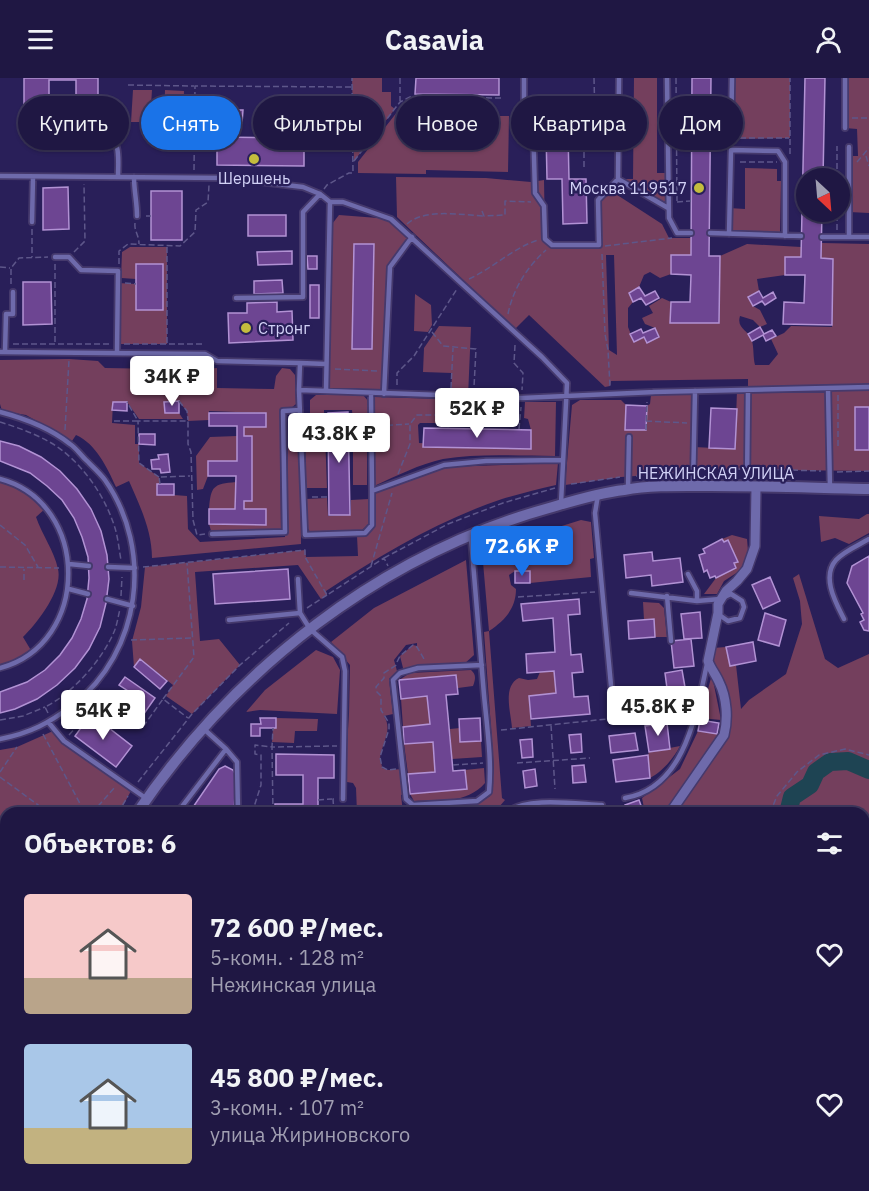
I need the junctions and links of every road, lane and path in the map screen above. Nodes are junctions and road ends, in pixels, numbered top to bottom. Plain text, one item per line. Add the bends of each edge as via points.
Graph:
1 (352, 78) edge
2 (399, 78) edge
3 (524, 78) edge
4 (594, 78) edge
5 (618, 78) edge
6 (667, 78) edge
7 (732, 78) edge
8 (790, 78) edge
9 (845, 78) edge
10 (128, 85) dead end
11 (195, 86) junction
12 (352, 87) junction
13 (400, 96) edge
14 (524, 96) edge
15 (594, 96) edge
16 (618, 96) edge
17 (732, 96) edge
18 (499, 98) edge
19 (502, 98) dead end
20 (396, 107) edge
21 (845, 118) junction
22 (869, 118) edge
23 (845, 128) dead end
24 (790, 138) junction
25 (743, 139) edge
26 (837, 146) dead end
27 (849, 147) dead end
28 (869, 148) edge
29 (118, 150) edge
30 (533, 150) edge
31 (584, 150) edge
32 (619, 150) edge
33 (865, 154) junction
34 (354, 161) junction
35 (730, 162) junction
36 (785, 162) junction
37 (869, 166) edge
38 (584, 167) dead end
39 (837, 168) edge
40 (848, 168) joint
41 (0, 176) edge
42 (33, 177) junction
43 (118, 177) junction
44 (134, 177) junction
45 (193, 177) junction
46 (84, 178) junction
47 (210, 178) junction
48 (618, 179) junction
49 (320, 195) junction
50 (537, 201) dead end
51 (691, 201) dead end
52 (330, 202) junction
53 (677, 202) dead end
54 (668, 208) junction
55 (482, 211) dead end
56 (137, 216) junction
57 (151, 216) dead end
58 (484, 216) junction
59 (32, 222) joint
60 (837, 222) edge
61 (849, 222) edge
62 (402, 228) junction
63 (691, 233) dead end
64 (710, 233) dead end
65 (729, 234) junction
66 (785, 236) junction
67 (801, 236) dead end
68 (412, 237) junction
69 (822, 237) dead end
70 (837, 237) junction
71 (849, 237) junction
72 (869, 237) edge
73 (545, 238) dead end
74 (680, 238) dead end
75 (139, 244) junction
76 (167, 245) junction
77 (546, 250) dead end
78 (69, 256) junction
79 (32, 257) junction
80 (55, 257) junction
81 (0, 267) edge
82 (11, 267) junction
83 (118, 271) junction
84 (461, 282) junction
85 (118, 283) junction
86 (136, 284) dead end
87 (12, 292) joint
88 (236, 298) dead end
89 (505, 325) junction
90 (431, 331) junction
91 (516, 335) junction
92 (5, 344) junction
93 (55, 344) junction
94 (117, 344) junction
95 (167, 344) junction
96 (204, 344) dead end
97 (453, 347) junction
98 (2, 352) edge
99 (70, 353) junction
100 (117, 353) junction
101 (300, 363) junction
102 (326, 366) junction
103 (385, 372) junction
104 (397, 373) junction
105 (869, 387) edge
106 (828, 388) junction
107 (838, 388) junction
108 (299, 390) junction
109 (748, 390) junction
110 (326, 391) junction
111 (694, 391) junction
112 (651, 392) junction
113 (611, 393) junction
114 (371, 394) junction
115 (384, 394) junction
116 (396, 394) junction
117 (567, 396) junction
118 (474, 397) junction
119 (450, 398) junction
120 (522, 398) junction
121 (179, 401) dead end
122 (127, 402) dead end
123 (300, 410) junction
124 (449, 410) dead end
125 (0, 412) edge
126 (448, 415) dead end
127 (114, 421) dead end
128 (138, 421) junction
129 (188, 421) junction
130 (646, 421) junction
131 (0, 422) edge
132 (695, 423) junction
133 (410, 424) dead end
134 (300, 425) junction
135 (328, 426) dead end
136 (371, 426) junction
137 (448, 428) dead end
138 (519, 429) dead end
139 (646, 430) dead end
140 (629, 437) dead end
141 (62, 439) junction
142 (838, 448) dead end
143 (562, 460) junction
144 (747, 469) junction
145 (869, 471) edge
146 (830, 472) junction
147 (192, 476) junction
148 (159, 477) junction
149 (0, 479) edge
150 (160, 484) dead end
151 (693, 486) junction
152 (751, 486) junction
153 (628, 489) junction
154 (830, 489) junction
155 (869, 489) edge
156 (372, 491) junction
157 (598, 495) junction
158 (303, 497) junction
159 (329, 497) dead end
160 (561, 504) junction
161 (0, 525) edge
162 (212, 534) joint
163 (470, 535) junction
164 (869, 539) edge
165 (187, 562) junction
166 (69, 566) junction
167 (89, 566) dead end
168 (0, 567) edge
169 (24, 567) junction
170 (38, 567) junction
171 (108, 567) dead end
172 (122, 567) junction
173 (135, 568) junction
174 (688, 574) dead end
175 (392, 575) junction
176 (298, 579) dead end
177 (24, 580) dead end
178 (69, 589) junction
179 (602, 592) junction
180 (631, 593) dead end
181 (88, 594) dead end
182 (327, 595) junction
183 (667, 596) junction
184 (518, 597) dead end
185 (107, 599) dead end
186 (720, 599) junction
187 (697, 601) junction
188 (121, 603) junction
189 (133, 606) junction
190 (300, 613) junction
191 (718, 613) junction
192 (844, 619) dead end
193 (229, 620) dead end
194 (310, 629) junction
195 (125, 635) junction
196 (193, 638) junction
197 (671, 641) dead end
198 (708, 661) junction
199 (398, 664) junction
200 (482, 665) junction
201 (429, 667) junction
202 (0, 668) edge
203 (400, 673) junction
204 (93, 686) junction
205 (163, 699) junction
206 (99, 700) dead end
207 (45, 707) junction
208 (49, 715) dead end
209 (189, 718) junction
210 (614, 718) joint
211 (0, 720) edge
212 (80, 722) junction
213 (49, 723) junction
214 (83, 724) dead end
215 (551, 724) junction
216 (39, 727) junction
217 (203, 728) junction
218 (273, 728) dead end
219 (501, 729) dead end
220 (68, 735) dead end
221 (0, 739) edge
222 (344, 746) junction
223 (17, 747) dead end
224 (272, 747) junction
225 (226, 748) junction
226 (869, 755) edge
227 (590, 758) dead end
228 (554, 760) junction
229 (490, 762) junction
230 (518, 763) dead end
231 (453, 765) dead end
232 (403, 769) junction
233 (0, 772) edge
234 (0, 777) edge
235 (121, 781) junction
236 (132, 789) junction
237 (555, 789) dead end
238 (625, 798) dead end
239 (147, 799) junction
240 (333, 799) junction
241 (343, 799) junction
242 (318, 800) dead end
243 (40, 807) edge
244 (82, 807) edge
245 (97, 807) edge
246 (122, 807) edge
247 (141, 807) edge
248 (182, 807) edge
249 (238, 807) edge
250 (254, 807) edge
251 (273, 807) edge
252 (334, 807) edge
253 (351, 807) edge
254 (516, 807) edge
255 (602, 807) edge
256 (674, 807) edge
257 (772, 807) edge
258 (0, 1056) edge
259 (0, 1086) edge

1 - 12 path
2 - 13 path
3 - 14 lane
4 - 15 path
5 - 16 lane
6 - 54 lane
7 - 17 lane
8 - 24 path
9 - 21 lane
10 - 11 path
11 - 12 path
11 - 45 path
12 - 34 path
18 - 19 path
20 - 34 path
21 - 22 path
21 - 23 lane
24 - 25 path
24 - 36 path via 790,162
26 - 39 path
27 - 40 lane
28 - 33 path
29 - 43 lane
30 - 48 lane via 534,193 544,206 545,239 552,244 598,245 598,200
31 - 38 path
32 - 48 lane
33 - 37 path
33 - 40 path
34 - 49 path via 353,172 327,185
35 - 36 path
35 - 36 lane via 730,150 778,152
35 - 65 lane
36 - 66 lane
41 - 42 lane
42 - 46 lane
42 - 59 lane
43 - 44 lane
43 - 46 lane
44 - 45 lane
44 - 56 lane
45 - 47 lane
46 - 78 path via 86,241
47 - 49 lane via 303,187
47 - 76 path via 208,202 196,210 195,232 180,246
48 - 54 lane
49 - 52 lane
49 - 88 lane via 303,212 303,297
50 - 58 path via 505,201 505,215
51 - 53 path
52 - 62 lane via 343,202 391,219
52 - 102 lane
54 - 63 lane via 677,233
55 - 58 path
56 - 57 path
56 - 75 path via 134,230
58 - 62 path via 429,215 411,220
59 - 79 path
60 - 70 path
61 - 71 lane
62 - 68 lane
64 - 65 lane
65 - 66 lane
66 - 67 lane
68 - 84 lane
68 - 103 lane via 390,267
69 - 70 lane
70 - 71 lane
71 - 72 lane
73 - 84 path
74 - 113 path via 601,246
75 - 76 path
75 - 83 path via 128,244 119,251
76 - 95 path
77 - 89 path via 531,263 511,298
78 - 80 lane
78 - 83 lane via 81,270
79 - 80 path
79 - 82 path via 19,258
80 - 93 path
81 - 82 path
82 - 87 path
83 - 85 lane
84 - 89 lane
84 - 90 path
85 - 86 path
85 - 94 lane
87 - 92 lane via 13,314 6,314
89 - 91 lane
90 - 97 path via 443,346
90 - 104 path
91 - 117 lane via 567,383
91 - 120 path via 514,363 523,373
92 - 93 path
92 - 98 lane
93 - 94 path
94 - 95 path
94 - 100 lane
95 - 96 path
97 - 118 path via 476,349
97 - 119 path
98 - 99 lane
99 - 100 lane
99 - 141 path
100 - 101 lane via 205,354 217,361
101 - 102 lane
101 - 108 lane
102 - 103 path
102 - 110 lane
103 - 104 path
103 - 115 lane
104 - 116 path
105 - 107 lane
106 - 107 lane
106 - 109 lane
106 - 146 lane
107 - 142 path
108 - 110 lane
108 - 123 lane
109 - 111 lane
109 - 144 lane
110 - 114 lane
111 - 112 lane
111 - 132 lane
112 - 113 lane
112 - 130 path
113 - 117 lane
114 - 115 lane
114 - 136 lane
115 - 116 lane
116 - 119 lane
117 - 120 lane
117 - 143 lane
118 - 119 lane
118 - 120 lane
119 - 124 path
120 - 138 path
121 - 129 path via 187,411
122 - 128 path
123 - 134 lane
123 - 162 lane via 283,411 285,532
125 - 141 lane via 23,418
126 - 137 path
127 - 128 path
128 - 129 path
128 - 148 path via 139,463
129 - 147 path
130 - 132 path
130 - 139 path
131 - 172 path via 63,451 92,481 115,529
132 - 151 lane
133 - 136 path
134 - 135 path
134 - 158 lane
136 - 156 lane
140 - 153 lane
141 - 173 lane via 104,479 124,517
143 - 156 lane via 444,465
143 - 160 lane
144 - 146 path
144 - 152 lane
145 - 146 path
146 - 154 lane
147 - 148 path
147 - 162 path via 197,534
148 - 150 path
149 - 166 lane via 46,508 61,532
151 - 152 street, НЕЖИНСКАЯ УЛИЦА
151 - 153 street, НЕЖИНСКАЯ УЛИЦА
152 - 154 street, НЕЖИНСКАЯ УЛИЦА
152 - 186 street via 755,546 747,569
153 - 157 street, НЕЖИНСКАЯ УЛИЦА
154 - 155 street, НЕЖИНСКАЯ УЛИЦА
156 - 158 lane via 372,525 365,533 305,535
157 - 160 street, НЕЖИНСКАЯ УЛИЦА
157 - 179 lane via 595,513
158 - 159 path
160 - 163 street, НЕЖИНСКАЯ УЛИЦА
161 - 170 path via 25,545
163 - 175 street, НЕЖИНСКАЯ УЛИЦА
163 - 200 lane
164 - 192 lane via 835,560 831,572 831,595
165 - 173 path
165 - 182 path via 305,550 305,557
165 - 196 path
166 - 167 lane
166 - 170 path
166 - 178 lane
168 - 169 path
169 - 170 path
169 - 177 path
171 - 172 lane
172 - 173 lane
172 - 188 path
173 - 189 lane
174 - 187 lane via 697,591
175 - 182 path via 384,558
175 - 194 street, НЕЖИНСКАЯ УЛИЦА
176 - 190 lane
178 - 181 lane
178 - 202 lane via 57,623 44,640 21,660
179 - 184 path
179 - 210 lane
180 - 183 lane
182 - 190 path
183 - 187 lane
183 - 197 lane
185 - 188 lane
186 - 187 lane
186 - 191 street
186 - 191 lane via 731,594 738,596 743,613 728,621
188 - 189 lane
188 - 207 path via 115,631 100,655 80,682
189 - 195 lane
190 - 193 lane
190 - 194 lane
190 - 209 path via 240,665
191 - 198 street
194 - 217 street, НЕЖИНСКАЯ УЛИЦА via 258,671
194 - 222 lane via 342,657
195 - 196 path via 132,641
195 - 204 lane
196 - 205 path via 194,657
198 - 238 lane via 685,747 668,774 640,796
198 - 256 street via 721,685 727,723 724,735
199 - 201 path via 400,656 413,645
199 - 203 path
199 - 232 path via 384,673 376,687 381,710 389,723 380,757 382,767
200 - 201 lane
200 - 229 lane
201 - 203 lane
203 - 232 lane via 393,680
204 - 205 path via 145,724
204 - 213 lane
205 - 209 path
206 - 212 path
207 - 208 path
207 - 211 path
209 - 236 path
210 - 215 path
212 - 214 path
212 - 220 path
213 - 216 lane
213 - 235 lane via 64,741
215 - 219 path
215 - 228 path
216 - 221 lane
216 - 244 path
217 - 225 lane
217 - 239 street, НЕЖИНСКАЯ УЛИЦА
218 - 224 path
222 - 224 path
222 - 241 lane
223 - 233 path
224 - 250 path via 255,745 255,754 261,755 261,785
224 - 251 path
225 - 248 lane
225 - 249 lane via 237,762
226 - 257 path via 845,749 819,754 797,772
227 - 228 path
228 - 230 path
228 - 237 path
229 - 231 path
229 - 232 lane via 489,792 477,801 445,804 412,805 406,799
234 - 243 path
235 - 236 lane
235 - 245 path
236 - 239 lane
236 - 246 path
239 - 247 street, НЕЖИНСКАЯ УЛИЦА
240 - 241 path
240 - 242 path
240 - 252 path
241 - 253 path
254 - 255 lane via 533,803
258 - 259 path

